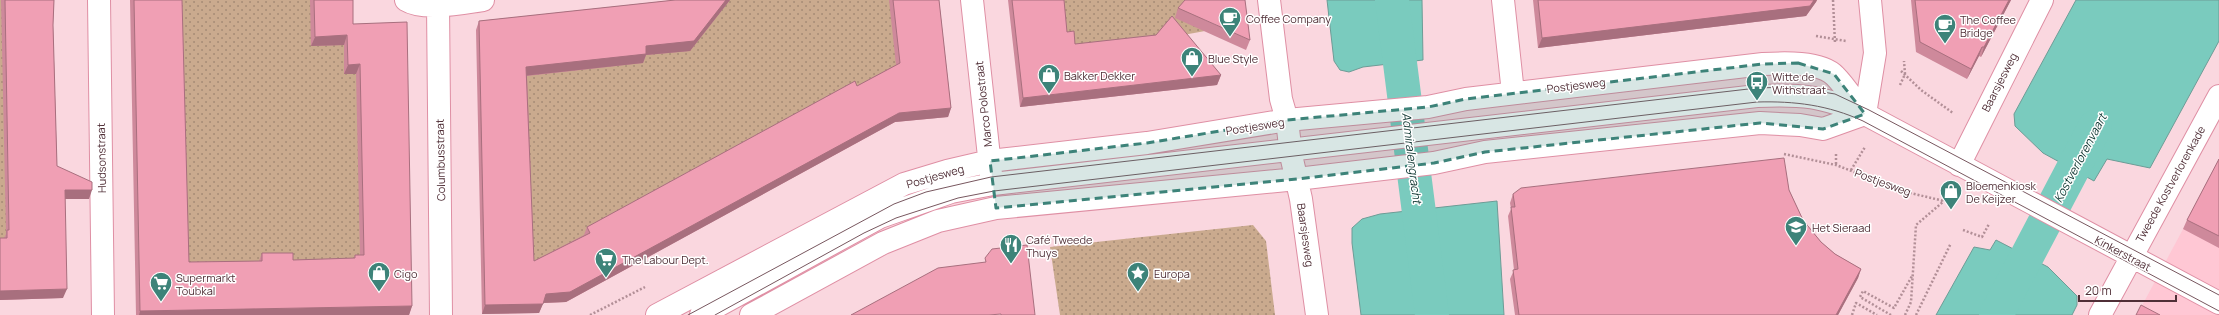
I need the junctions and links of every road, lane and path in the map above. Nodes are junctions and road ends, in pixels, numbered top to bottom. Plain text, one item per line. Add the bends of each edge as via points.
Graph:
1 (99, 0) edge
2 (406, 0) edge
3 (482, 0) edge
4 (972, 0) edge
5 (1269, 0) edge
6 (1503, 0) edge
7 (1833, 0) edge
8 (1870, 0) edge
9 (2042, 0) edge
10 (438, 5) junction
11 (1833, 6) dead end
12 (1513, 93) junction
13 (2219, 96) edge
14 (1864, 114) junction
15 (1287, 120) junction
16 (1291, 152) junction
17 (1778, 153) dead end
18 (990, 161) junction
19 (1958, 165) junction
20 (1297, 179) junction
21 (992, 184) junction
22 (1995, 185) junction
23 (1944, 201) junction
24 (996, 208) junction
25 (1989, 224) dead end
26 (2070, 225) joint
27 (1963, 230) dead end
28 (1951, 243) dead end
29 (2131, 257) junction
30 (1913, 274) junction
31 (2219, 303) edge
32 (103, 315) edge
33 (441, 315) edge
34 (657, 315) edge
35 (701, 315) edge
36 (751, 315) edge
37 (1317, 315) edge
38 (1852, 315) edge
39 (1877, 315) edge
40 (1891, 315) edge
41 (1904, 315) edge
42 (1916, 315) edge
43 (2100, 315) edge

1 - 32 street, Hudsonstraat
2 - 10 street via 412,4
3 - 10 street
4 - 18 street, Marco Polostraat
5 - 15 street via 1280,99
6 - 12 street
7 - 11 path
8 - 14 street via 1875,53
9 - 19 street, Baarsjesweg
10 - 33 street, Columbusstraat
12 - 14 street, Postjesweg via 1756,64 1798,63 1834,74
12 - 15 street, Postjesweg via 1428,107
13 - 29 street, Tweede Kostverlorenkade
14 - 16 street, Postjesweg via 1835,101 1804,95 1757,96 1371,140
14 - 19 street, Postjesweg
14 - 20 street via 1823,129 1760,122 1485,152 1434,162
15 - 16 street
15 - 18 street, Postjesweg via 1147,142
16 - 20 street, Baarsjesweg
16 - 21 street, Postjesweg
17 - 23 path, Postjesweg via 1836,165 1906,192
18 - 21 street, Marco Polostraat
18 - 34 street, Postjesweg via 904,184
19 - 22 street, Postjesweg
19 - 23 path
20 - 24 street
20 - 37 street, Baarsjesweg
21 - 24 street, Marco Polostraat
21 - 35 street, Postjesweg via 952,192 880,217
22 - 23 path
22 - 26 street, Postjesweg
23 - 30 path via 1916,225
24 - 36 street via 938,221 883,243
25 - 27 path via 1982,237
26 - 29 street, Kinkerstraat
28 - 42 path
29 - 31 street, Kinkerstraat
29 - 43 street, Tweede Kostverlorenkade
30 - 40 path via 1894,308 1862,291 1860,297
30 - 41 path via 1911,302
38 - 39 path via 1856,303

